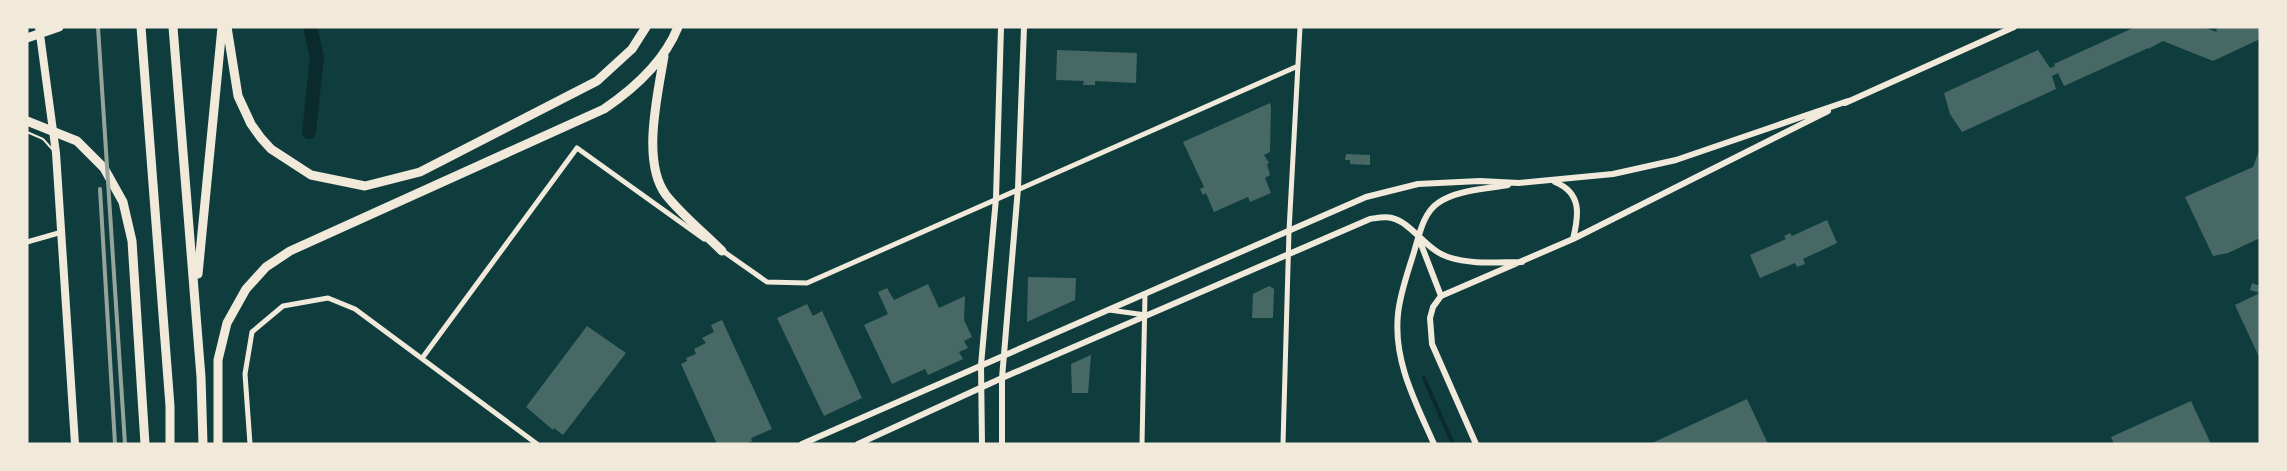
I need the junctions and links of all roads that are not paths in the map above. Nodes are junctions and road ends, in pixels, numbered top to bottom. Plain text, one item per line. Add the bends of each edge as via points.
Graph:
1 (39, 27) edge
2 (59, 27) edge
3 (141, 27) edge
4 (172, 27) edge
5 (222, 27) edge
6 (227, 27) edge
7 (646, 27) edge
8 (678, 27) edge
9 (1001, 27) edge
10 (1024, 27) edge
11 (1300, 27) edge
12 (2014, 27) edge
13 (27, 38) edge
14 (664, 56) junction
15 (1298, 66) junction
16 (1848, 101) junction
17 (27, 121) edge
18 (27, 132) edge
19 (56, 153) junction
20 (1552, 180) junction
21 (1519, 183) junction
22 (1018, 188) junction
23 (996, 198) junction
24 (1289, 231) junction
25 (62, 232) junction
26 (1418, 238) junction
27 (1573, 239) junction
28 (27, 242) edge
29 (722, 251) junction
30 (1288, 254) junction
31 (1522, 262) junction
32 (1145, 294) junction
33 (1442, 296) junction
34 (195, 297) junction
35 (1104, 312) junction
36 (1146, 315) junction
37 (1003, 356) junction
38 (423, 357) junction
39 (981, 365) junction
40 (1002, 378) junction
41 (982, 387) junction
42 (75, 444) edge
43 (145, 444) edge
44 (170, 444) edge
45 (203, 444) edge
46 (218, 444) edge
47 (250, 444) edge
48 (537, 444) edge
49 (802, 444) edge
50 (858, 444) edge
51 (982, 444) edge
52 (1002, 444) edge
53 (1142, 444) edge
54 (1283, 444) edge
55 (1434, 444) edge
56 (1476, 444) edge

1 - 19 main road
2 - 13 highway
3 - 44 highway
4 - 34 highway
5 - 34 highway
6 - 7 highway via 238,96 261,138 311,175 365,186 420,172 597,81 632,49
8 - 14 highway
9 - 23 street
10 - 22 street
11 - 15 street
12 - 16 street
14 - 29 highway via 652,140 656,175 665,194
14 - 46 highway via 604,109 290,251 266,267 246,289 227,323 218,360
15 - 22 street
15 - 24 street
16 - 20 street via 1676,160 1613,174
16 - 27 street
17 - 43 highway via 77,141 104,168 123,202 132,241
18 - 19 lane
19 - 25 main road
20 - 21 street
20 - 27 street via 1565,186 1578,208
21 - 24 street via 1418,184 1366,197
21 - 26 street via 1451,196 1436,204
22 - 23 street
22 - 37 street
23 - 29 street via 807,283 767,282
23 - 39 street
24 - 30 street
24 - 32 street
25 - 28 street
25 - 42 main road
26 - 30 street via 1403,221 1390,217 1370,219
26 - 31 street via 1440,254 1457,260
26 - 33 street
26 - 55 street via 1398,315 1400,358
27 - 31 street
29 - 38 street via 577,148
30 - 36 street
30 - 54 street
31 - 33 street
32 - 35 street
32 - 36 street
33 - 56 street via 1430,318 1432,344
34 - 45 highway
35 - 36 street via 1110,309
35 - 37 street
36 - 40 street
36 - 53 street
37 - 39 street
37 - 40 street
38 - 47 street via 356,309 328,298 283,306 252,332 245,374
38 - 48 street
39 - 41 street
39 - 49 street
40 - 41 street
40 - 52 street
41 - 50 street
41 - 51 street

